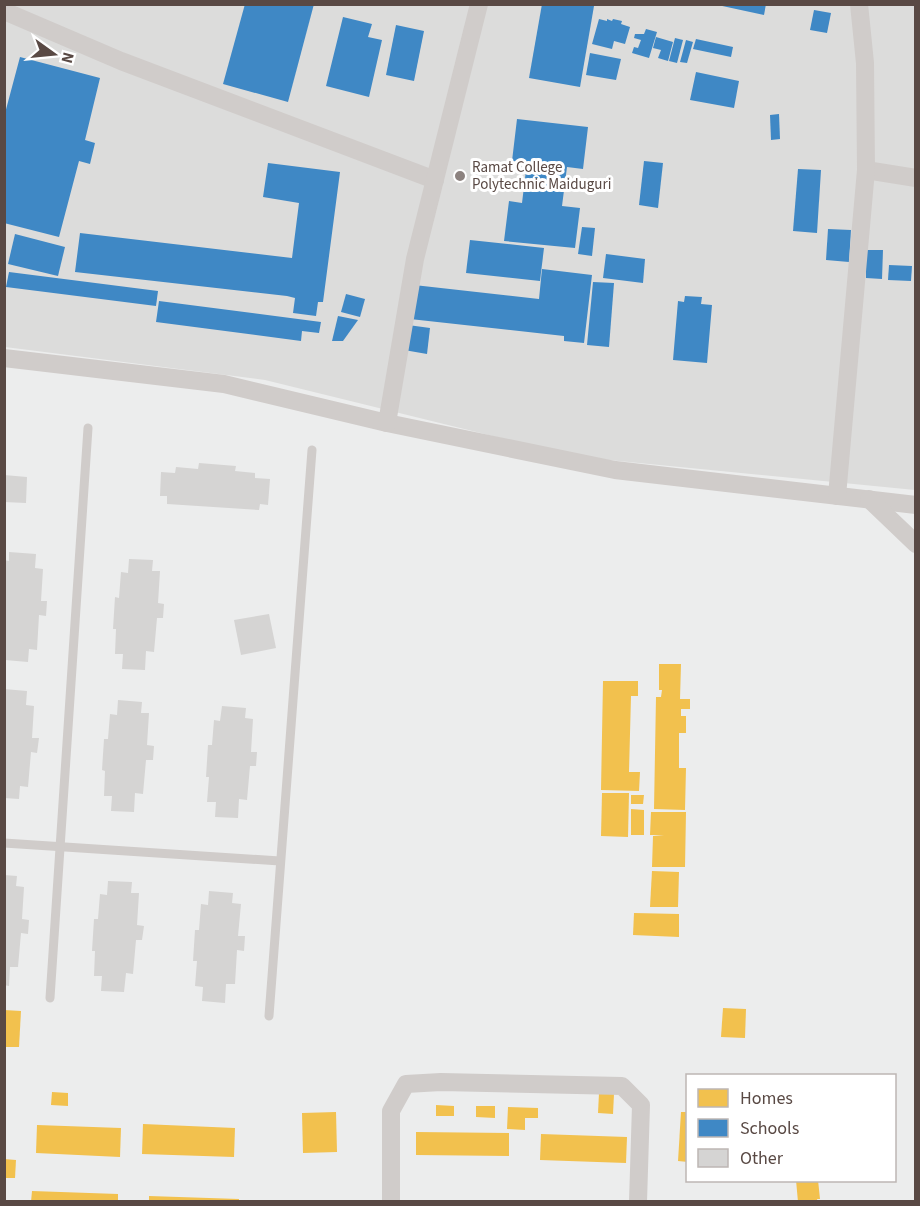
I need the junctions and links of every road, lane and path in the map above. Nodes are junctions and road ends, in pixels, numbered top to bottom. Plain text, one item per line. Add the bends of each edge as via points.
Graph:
1 (479, 4) edge
2 (859, 4) edge
3 (4, 10) edge
4 (866, 170) junction
5 (915, 178) edge
6 (435, 180) junction
7 (4, 358) edge
8 (387, 423) junction
9 (88, 428) dead end
10 (312, 450) dead end
11 (837, 496) junction
12 (869, 500) junction
13 (915, 505) edge
14 (915, 544) edge
15 (4, 843) edge
16 (60, 846) junction
17 (280, 861) junction
18 (50, 998) dead end
19 (269, 1016) dead end
20 (391, 1202) edge
21 (638, 1202) edge

1 - 6 street
2 - 4 street via 865,63
3 - 6 street via 121,61
4 - 5 street
4 - 11 street
6 - 8 street via 415,259
7 - 8 street via 224,384
8 - 11 street via 615,470
9 - 16 lane
10 - 17 lane
11 - 12 street
12 - 13 street
12 - 14 street
15 - 16 lane
16 - 17 lane
16 - 18 lane
17 - 19 lane
20 - 21 street via 391,1111 406,1084 441,1082 622,1086 641,1105

